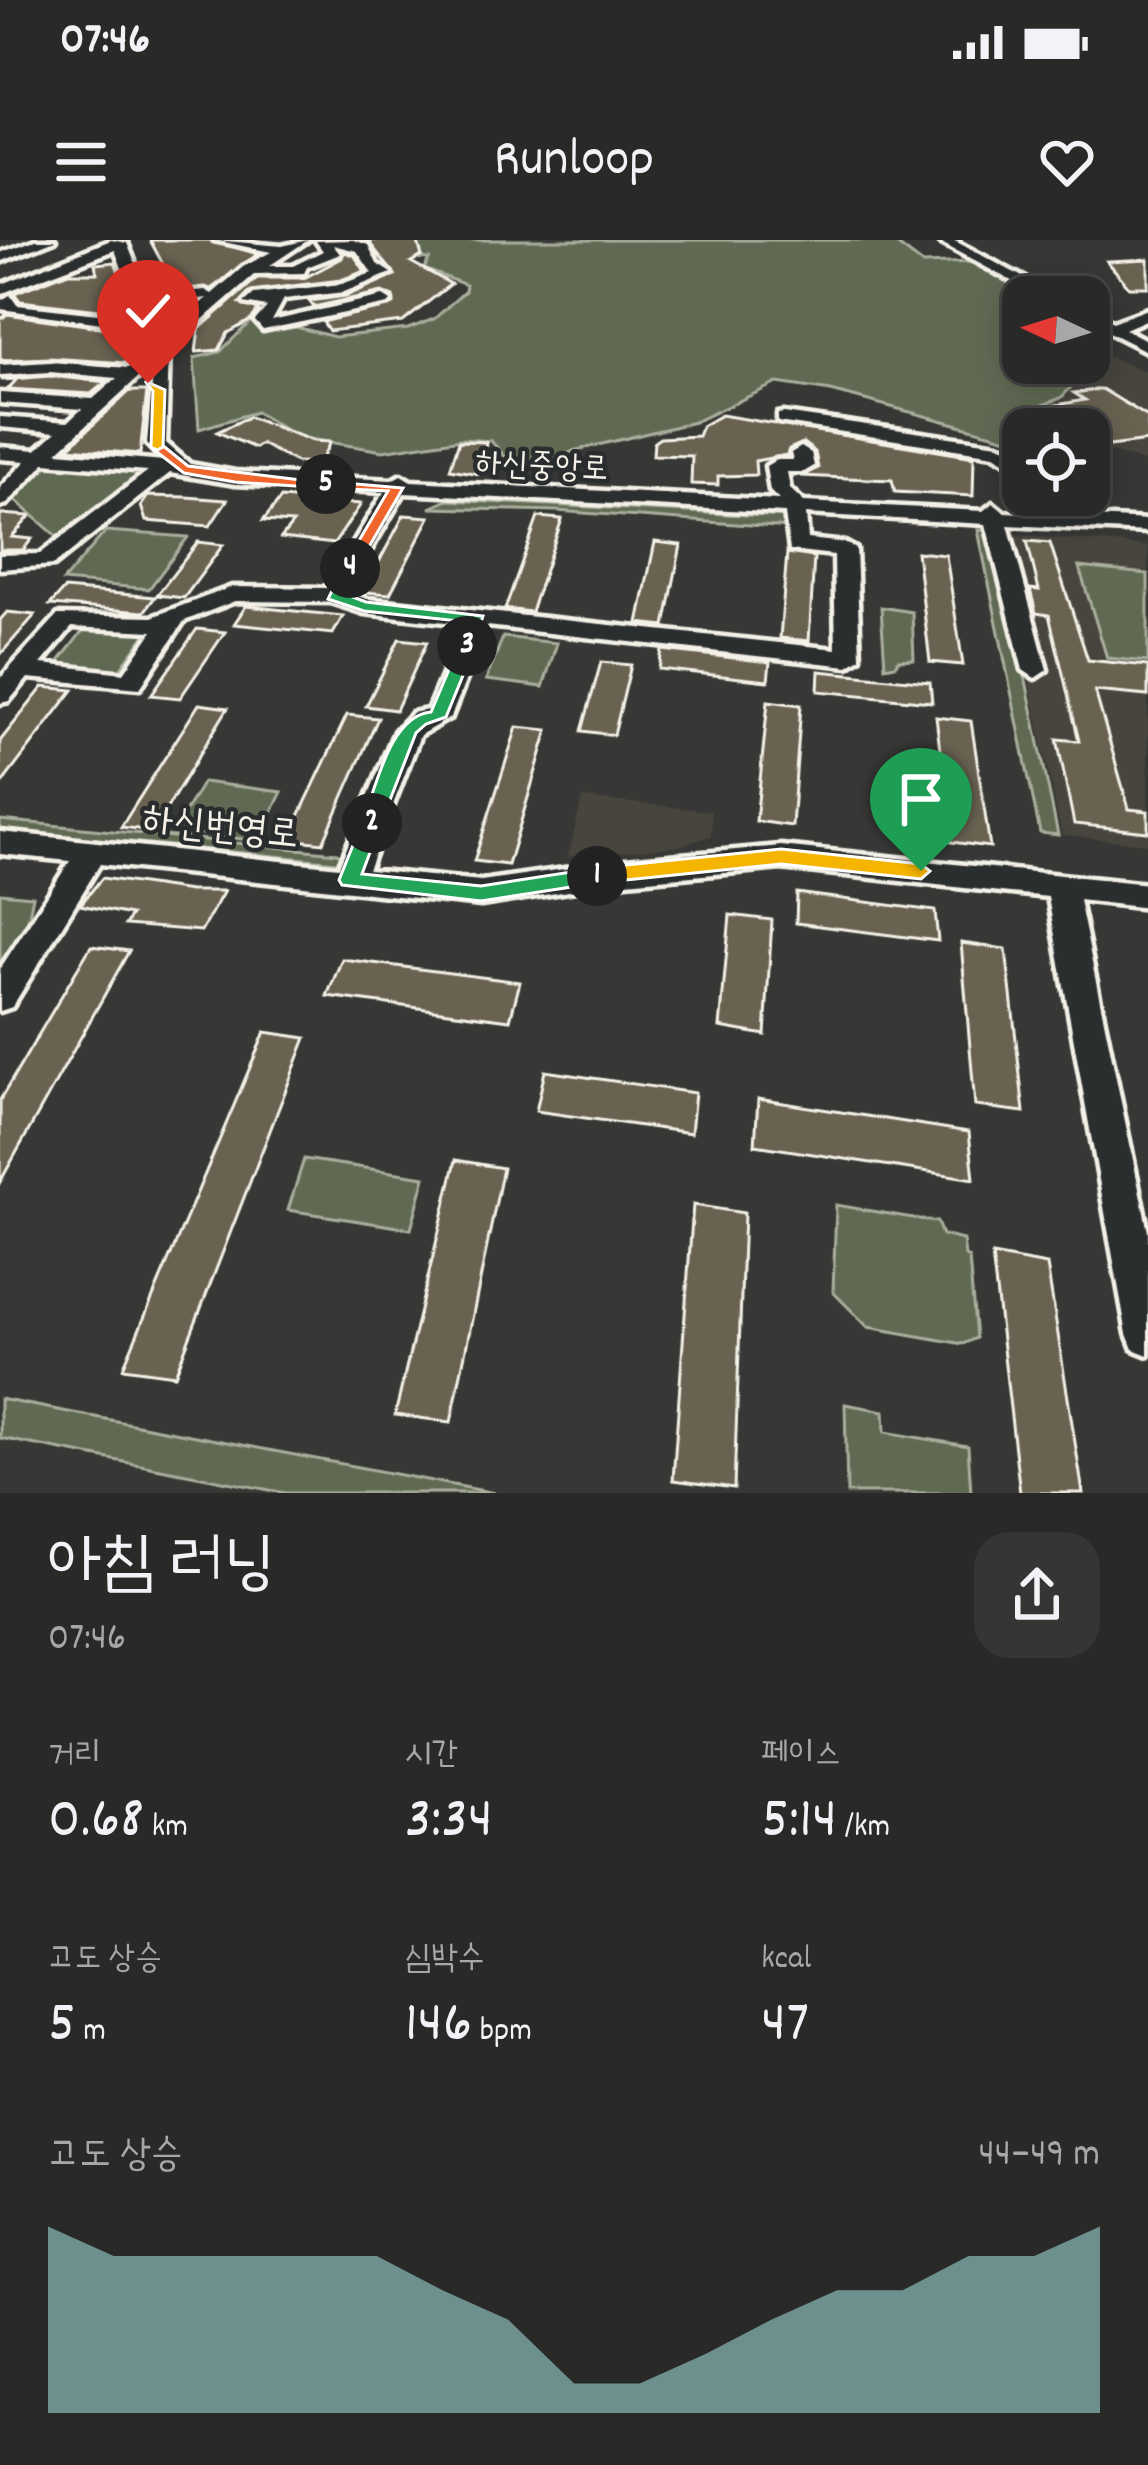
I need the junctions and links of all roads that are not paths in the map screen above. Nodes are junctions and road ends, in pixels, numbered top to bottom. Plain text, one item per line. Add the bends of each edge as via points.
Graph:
1 (48, 240) edge
2 (220, 240) edge
3 (300, 240) edge
4 (943, 240) edge
5 (123, 241) edge
6 (331, 241) edge
7 (283, 250) junction
8 (0, 258) edge
9 (248, 271) junction
10 (1012, 276) edge
11 (5, 295) edge
12 (208, 301) junction
13 (252, 303) junction
14 (159, 304) junction
15 (347, 308) dead end
16 (1148, 314) edge
17 (154, 325) junction
18 (1112, 328) joint
19 (168, 342) junction
20 (1148, 346) edge
21 (53, 369) junction
22 (0, 370) edge
23 (127, 379) junction
24 (159, 390) junction
25 (10, 399) edge
26 (98, 405) junction
27 (784, 418) dead end
28 (0, 422) edge
29 (72, 428) junction
30 (1002, 451) edge
31 (0, 453) edge
32 (801, 454) dead end
33 (41, 456) junction
34 (175, 468) junction
35 (399, 484) junction
36 (0, 499) edge
37 (795, 506) junction
38 (1002, 513) edge
39 (1110, 513) edge
40 (995, 514) junction
41 (1148, 515) edge
42 (1089, 516) edge
43 (1148, 526) edge
44 (0, 562) edge
45 (333, 596) junction
46 (176, 615) junction
47 (478, 619) junction
48 (24, 670) junction
49 (1035, 670) dead end
50 (3, 694) edge
51 (0, 843) edge
52 (92, 852) junction
53 (349, 880) junction
54 (1061, 886) junction
55 (1148, 896) edge
56 (0, 997) edge
57 (1148, 1334) edge

1 - 8 street
2 - 7 street
3 - 6 street
3 - 7 street
4 - 10 street
5 - 11 street
5 - 14 street, 하신중앙로
5 - 17 street, 하신중앙로
6 - 9 street via 334,251 299,270
6 - 13 street via 364,248 371,267 384,273
7 - 9 street
9 - 12 street
11 - 17 street via 9,309
12 - 13 street
12 - 14 street
12 - 19 street
13 - 15 street via 279,302 263,321 268,327
14 - 19 street, 하신중앙로
16 - 18 street
17 - 19 street, 하신중앙로
18 - 20 street
19 - 23 street
19 - 24 street, 하신중앙로
19 - 35 street, 하신중앙로 via 172,435 189,453 272,474
21 - 22 street
21 - 23 street
21 - 25 street
23 - 24 street
23 - 26 street
24 - 34 street, 하신중앙로 via 156,444
25 - 26 street
26 - 29 street
27 - 30 street
28 - 29 street
29 - 33 street
31 - 33 street
32 - 37 street via 804,466 776,466 780,491
33 - 34 street
33 - 36 street
34 - 35 street, 하신중앙로
34 - 44 street via 46,560
35 - 37 street, 하신중앙로
35 - 45 street
37 - 40 street, 하신중앙로
37 - 47 street via 798,545 845,549 848,658
38 - 40 street, 하신중앙로
39 - 41 street, 하신중앙로
40 - 49 street
42 - 43 street, 하신중앙로
45 - 46 street via 232,594
45 - 47 street
46 - 48 street via 126,626 66,620
46 - 48 street via 131,682
47 - 53 street via 438,717 408,730
48 - 50 street
51 - 52 street, 하신번영로
52 - 53 street, 하신번영로
52 - 56 street
53 - 54 street, 하신번영로 via 481,893 781,856
54 - 55 street, 하신번영로
54 - 57 street

